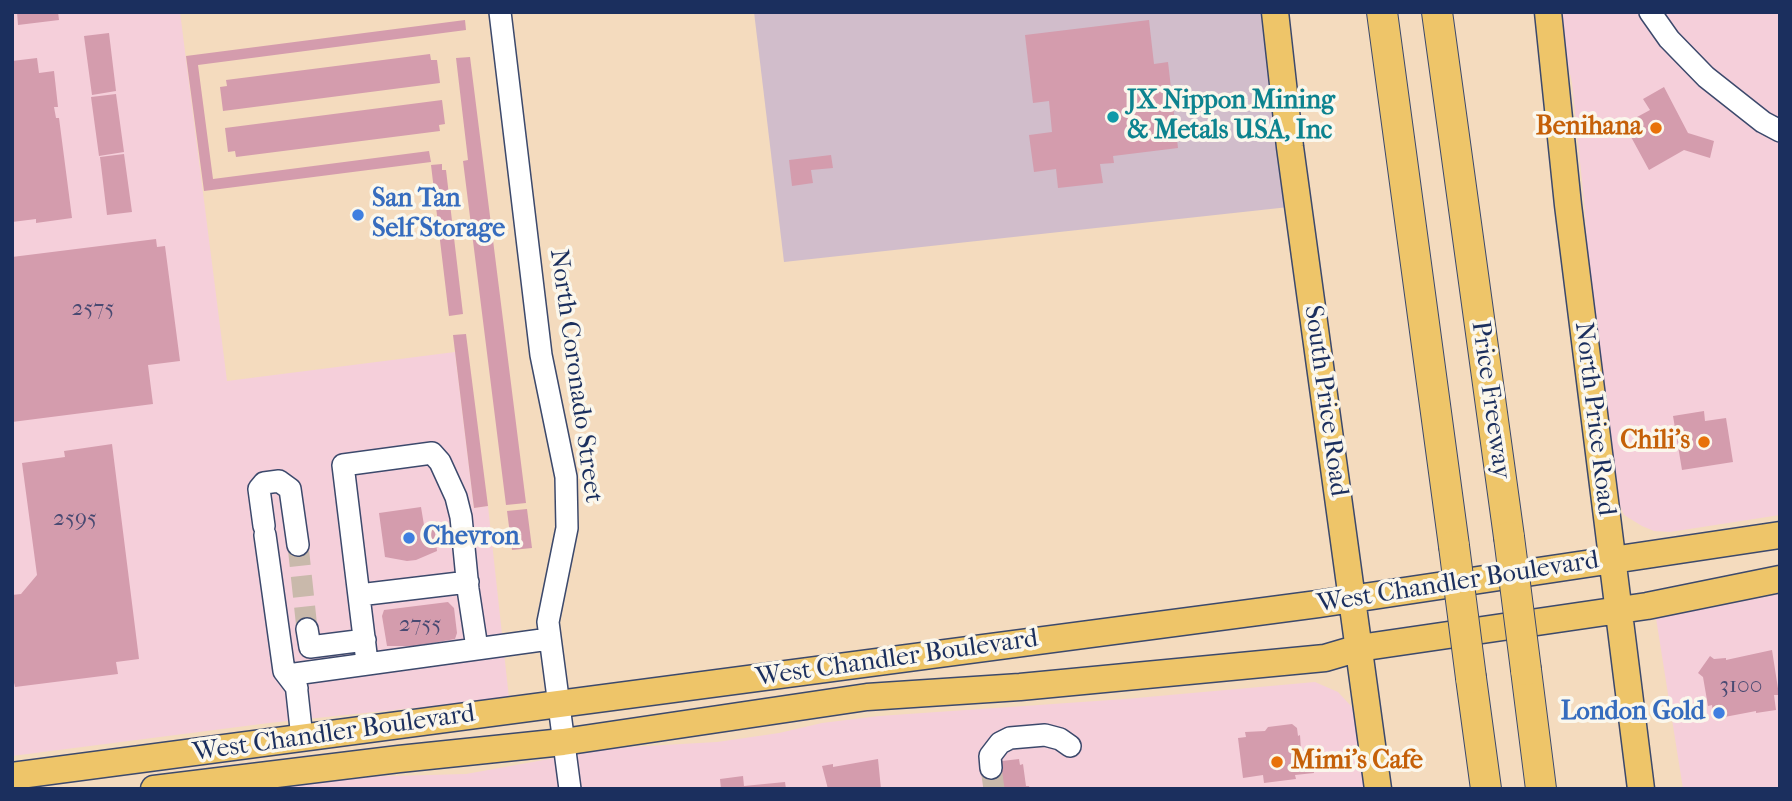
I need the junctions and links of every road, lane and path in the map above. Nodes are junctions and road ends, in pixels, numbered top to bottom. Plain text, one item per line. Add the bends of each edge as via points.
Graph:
1 (500, 12) edge
2 (1275, 12) edge
3 (1382, 12) edge
4 (1437, 12) edge
5 (1548, 12) edge
6 (1650, 12) edge
7 (1780, 131) edge
8 (1780, 535) edge
9 (298, 545) tunnel mouth
10 (1612, 560) junction
11 (1780, 579) edge
12 (468, 582) junction
13 (359, 595) junction
14 (1352, 599) junction
15 (1618, 610) junction
16 (307, 629) tunnel mouth
17 (549, 639) junction
18 (365, 640) junction
19 (477, 648) junction
20 (1359, 648) junction
21 (367, 662) junction
22 (297, 688) junction
23 (558, 704) junction
24 (302, 738) junction
25 (563, 742) junction
26 (252, 745) junction
27 (1070, 746) dead end
28 (991, 768) tunnel mouth
29 (12, 776) edge
30 (144, 789) edge
31 (154, 789) edge
32 (570, 789) edge
33 (1378, 789) edge
34 (1486, 789) edge
35 (1541, 789) edge
36 (1641, 789) edge

1 - 17 street, North Coronado Street via 541,355 566,477 567,528 548,622
2 - 14 main road, South Price Road
3 - 34 highway, Price Freeway, bridge
4 - 35 highway, Price Freeway, bridge
5 - 10 main road, North Price Road
6 - 7 street via 1706,77
8 - 10 main road, West Chandler Boulevard
9 - 22 street via 290,489 279,481 264,483 259,489 284,671
10 - 14 main road, West Chandler Boulevard
10 - 15 main road, North Price Road
11 - 15 main road, West Chandler Boulevard
12 - 13 street
12 - 13 street via 456,497 432,453 343,465
12 - 19 street
13 - 18 street
14 - 20 main road, South Price Road
14 - 23 main road, West Chandler Boulevard
15 - 20 main road, West Chandler Boulevard
15 - 36 main road, North Price Road
16 - 18 street via 310,647
17 - 19 street
17 - 23 street, North Coronado Street
18 - 21 street
19 - 21 street
20 - 25 main road, West Chandler Boulevard via 1325,658 867,697
20 - 33 main road, South Price Road
21 - 22 street via 295,674
22 - 24 street
23 - 24 main road, West Chandler Boulevard
23 - 25 street, North Coronado Street
24 - 26 main road, West Chandler Boulevard
25 - 31 main road, West Chandler Boulevard
25 - 32 street, North Coronado Street
26 - 29 main road, West Chandler Boulevard
26 - 30 main road via 226,761 160,773
27 - 28 street via 1045,735 1010,738 990,756

